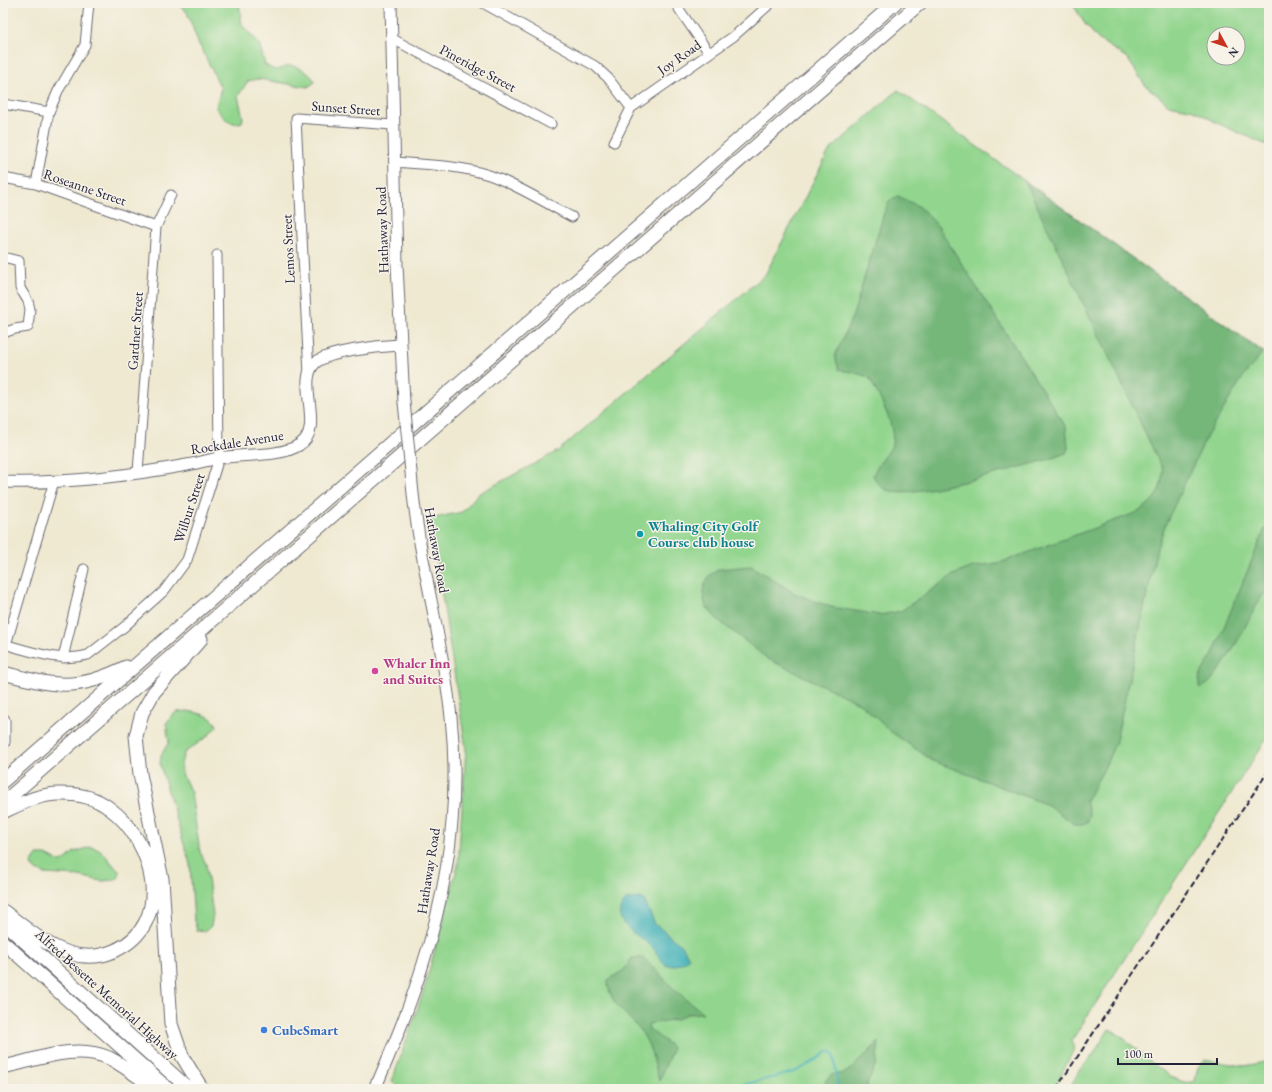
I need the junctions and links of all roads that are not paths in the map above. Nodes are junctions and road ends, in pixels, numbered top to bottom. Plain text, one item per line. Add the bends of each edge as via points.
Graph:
1 (89, 3) edge
2 (392, 3) edge
3 (483, 3) edge
4 (771, 3) edge
5 (894, 3) edge
6 (920, 3) edge
7 (679, 9) dead end
8 (392, 38) junction
9 (709, 53) junction
10 (3, 104) edge
11 (631, 108) junction
12 (49, 112) junction
13 (296, 118) joint
14 (551, 124) dead end
15 (393, 126) junction
16 (614, 142) dead end
17 (395, 162) junction
18 (3, 178) edge
19 (36, 184) junction
20 (171, 195) dead end
21 (572, 217) dead end
22 (156, 227) junction
23 (217, 255) dead end
24 (3, 257) edge
25 (3, 333) edge
26 (400, 346) junction
27 (309, 378) junction
28 (219, 458) junction
29 (138, 472) junction
30 (54, 481) junction
31 (3, 482) edge
32 (84, 569) dead end
33 (234, 603) junction
34 (4, 645) edge
35 (145, 657) junction
36 (63, 658) junction
37 (3, 673) edge
38 (3, 720) edge
39 (3, 742) edge
40 (3, 781) edge
41 (3, 803) edge
42 (3, 812) edge
43 (3, 911) edge
44 (3, 922) edge
45 (3, 942) edge
46 (3, 1067) edge
47 (377, 1087) edge
48 (155, 1089) edge
49 (168, 1089) edge
50 (189, 1089) edge
51 (202, 1089) edge

1 - 12 street via 85,45 58,91
2 - 8 main road, Hathaway Road
3 - 11 street via 595,66 608,78
4 - 9 street, Joy Road via 734,36
5 - 35 highway
6 - 33 highway
7 - 9 street
8 - 14 street, Pineridge Street
8 - 15 main road, Hathaway Road
9 - 11 street, Joy Road
10 - 12 street
11 - 16 street, Joy Road
12 - 19 street
13 - 15 street, Sunset Street
13 - 27 street, Lemos Street
15 - 17 main road, Hathaway Road
17 - 21 street via 485,174 509,183
17 - 26 main road, Hathaway Road
18 - 19 street, Roseanne Street
19 - 22 street, Roseanne Street
20 - 22 street, Gardner Street
22 - 29 street, Gardner Street
23 - 28 street, Wilbur Street
24 - 25 street via 20,260 20,288 28,301 30,318 28,327 15,328
26 - 27 main road via 373,348 326,358 314,364
26 - 47 main road, Hathaway Road, bridge via 415,512 451,716 452,805 447,862 435,922 419,978
27 - 28 main road, Rockdale Avenue via 310,428 303,443 278,452
28 - 29 main road, Rockdale Avenue
28 - 36 street, Wilbur Street via 188,555 172,581 149,606 94,651 82,656
29 - 30 main road, Rockdale Avenue
30 - 31 main road, Rockdale Avenue
30 - 34 street
32 - 36 street
33 - 41 highway
33 - 51 highway via 154,692 142,713 136,736 140,774 162,879 171,1024 182,1056
34 - 36 street, Wilbur Street
35 - 37 highway via 109,675 78,685 44,683
35 - 40 highway
38 - 39 highway
42 - 43 highway via 49,794 75,794 102,803 122,819 139,843 148,861 152,891 150,912 141,930 126,944 109,954 99,956 79,956 60,950
44 - 50 highway, Alfred Bessette Memorial Highway
45 - 49 highway
46 - 48 highway via 64,1053 87,1052 102,1055 116,1062

